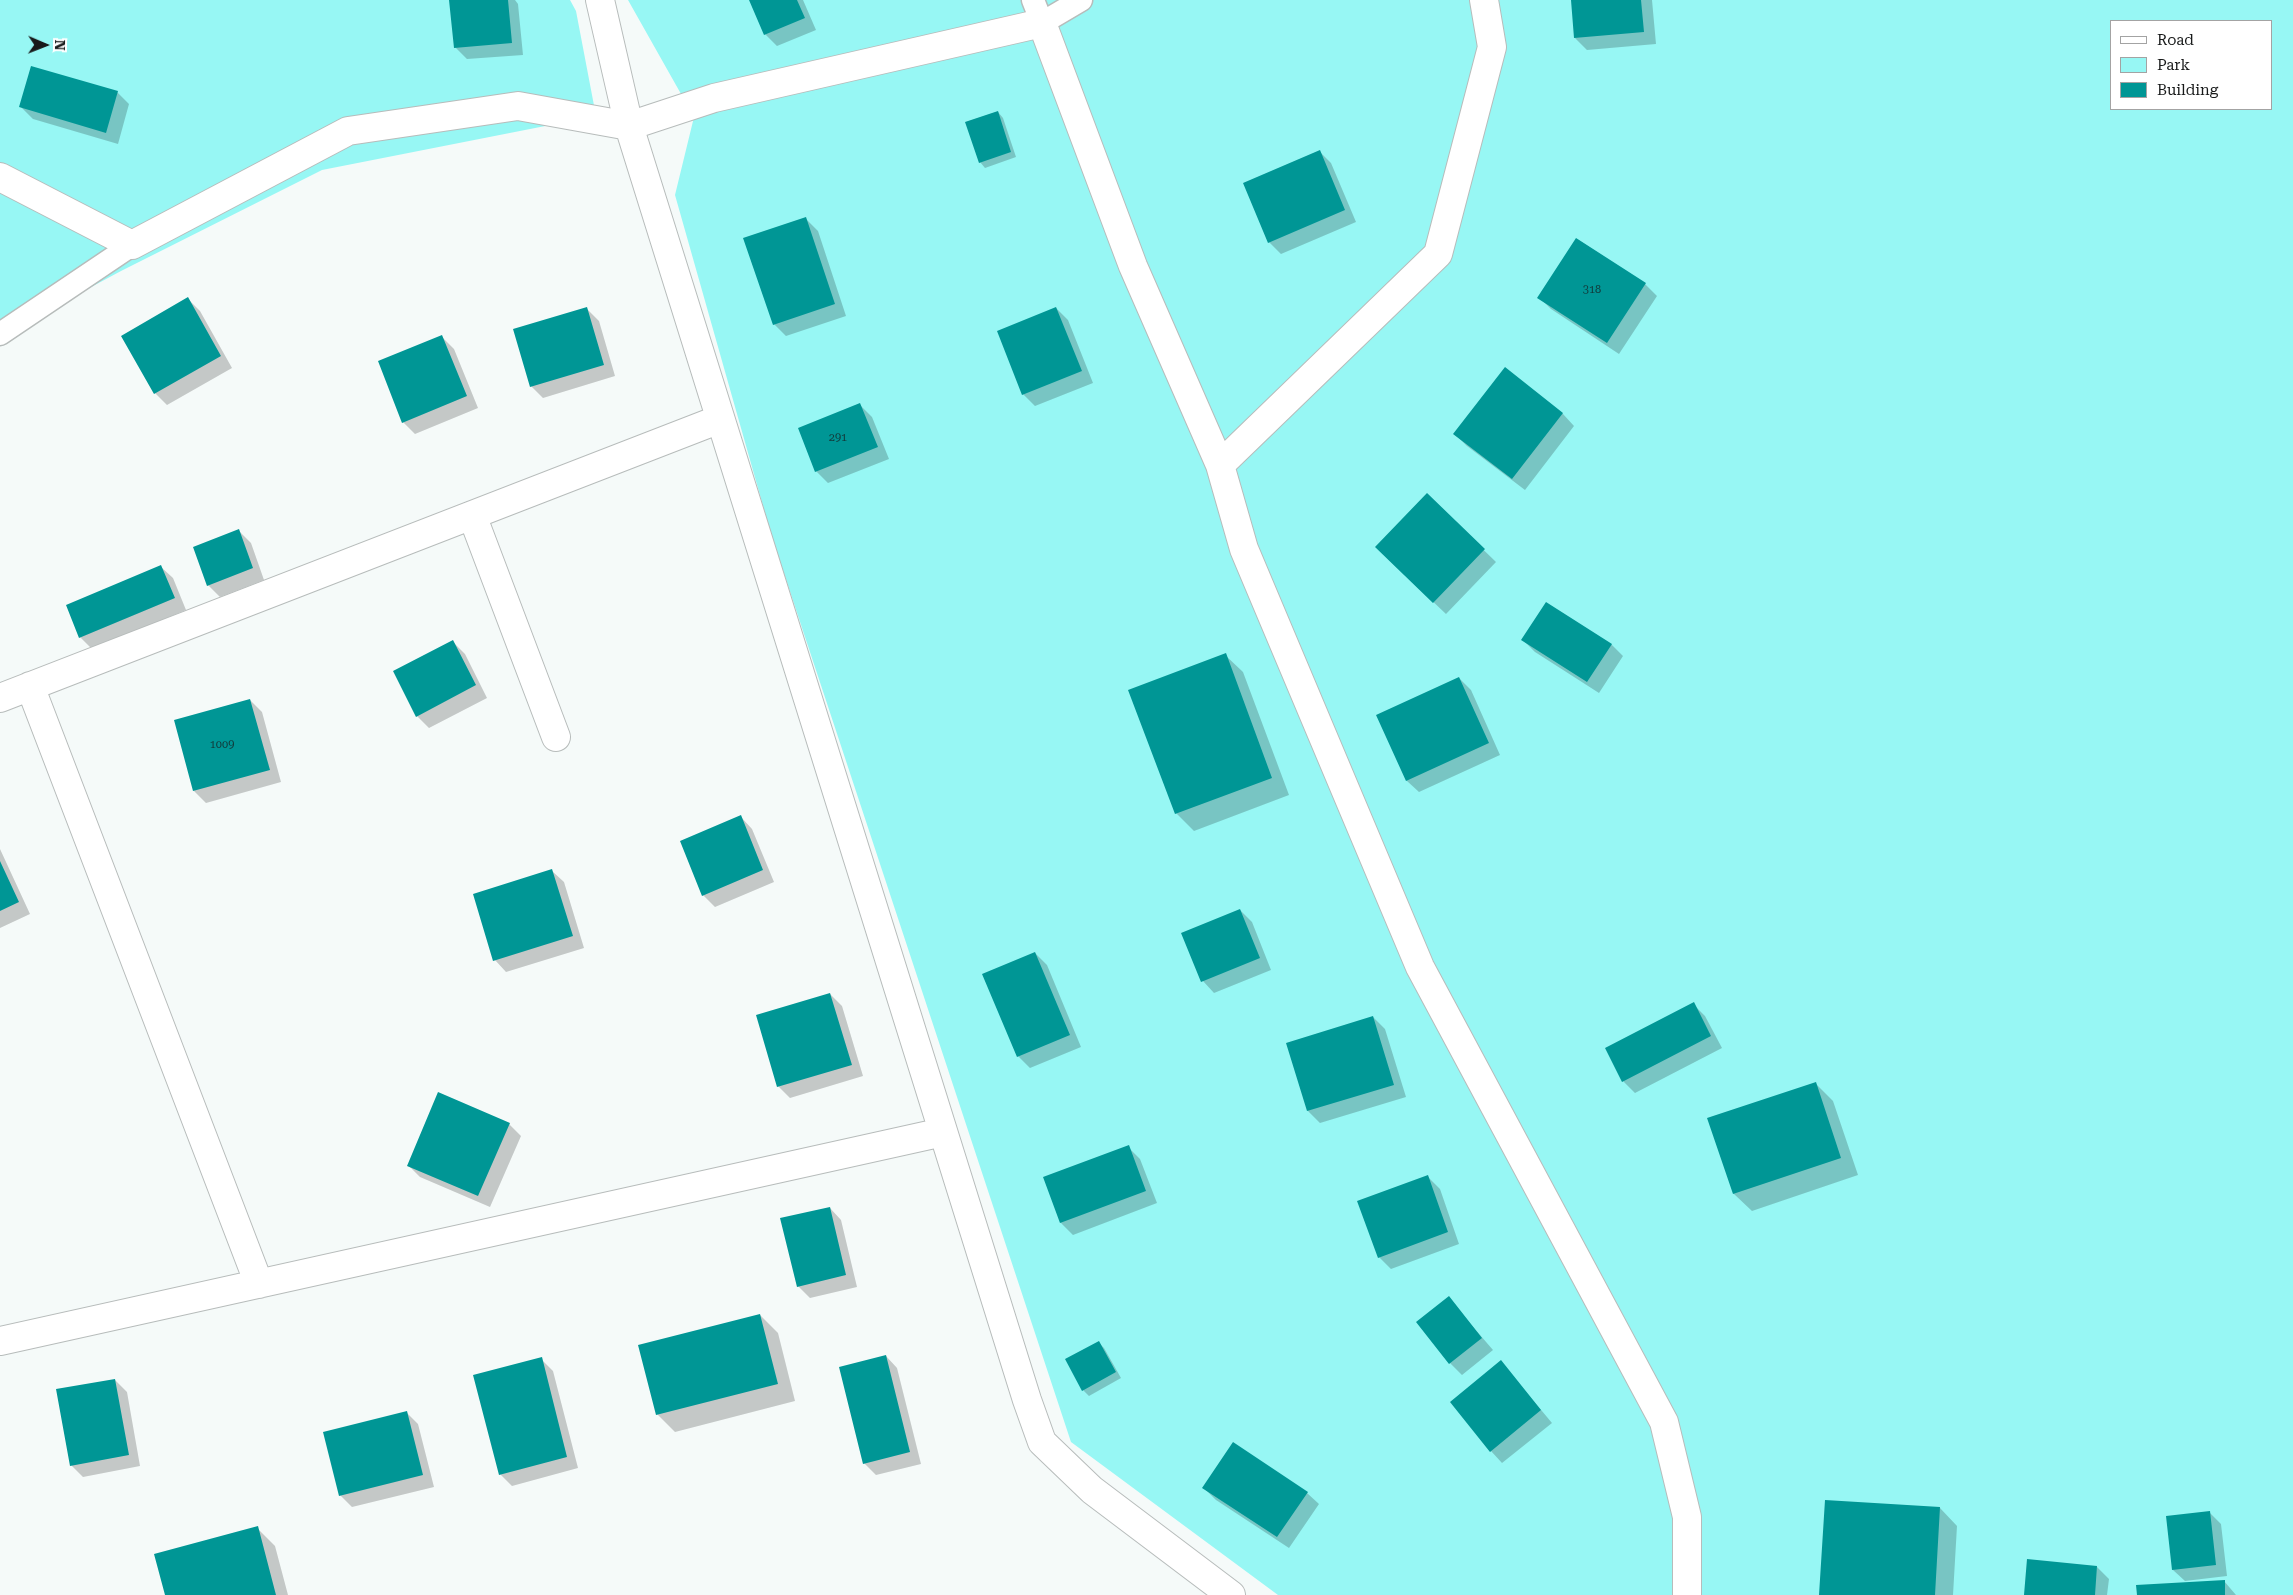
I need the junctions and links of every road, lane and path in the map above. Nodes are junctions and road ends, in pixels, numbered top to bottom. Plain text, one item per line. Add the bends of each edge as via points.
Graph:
1 (600, 0) edge
2 (1081, 0) edge
3 (1484, 0) edge
4 (1037, 11) edge
5 (629, 126) junction
6 (0, 177) edge
7 (132, 245) junction
8 (0, 334) edge
9 (720, 419) junction
10 (1220, 465) junction
11 (472, 515) junction
12 (30, 686) junction
13 (1, 694) edge
14 (556, 737) dead end
15 (943, 1132) junction
16 (259, 1284) junction
17 (0, 1341) edge
18 (1231, 1595) edge
19 (1687, 1595) edge

1 - 5 street
2 - 4 lane
3 - 10 street via 1492,47 1438,254
4 - 5 street via 714,98
4 - 10 street via 1133,266
5 - 7 street via 518,106 348,131
5 - 9 street
6 - 7 street
7 - 8 lane
9 - 11 street
9 - 15 street
10 - 19 street via 1244,548 1420,967 1664,1422 1687,1517
11 - 12 street
11 - 14 street
12 - 13 street
12 - 16 street
15 - 16 street
15 - 18 street via 1042,1442 1092,1490
16 - 17 street

